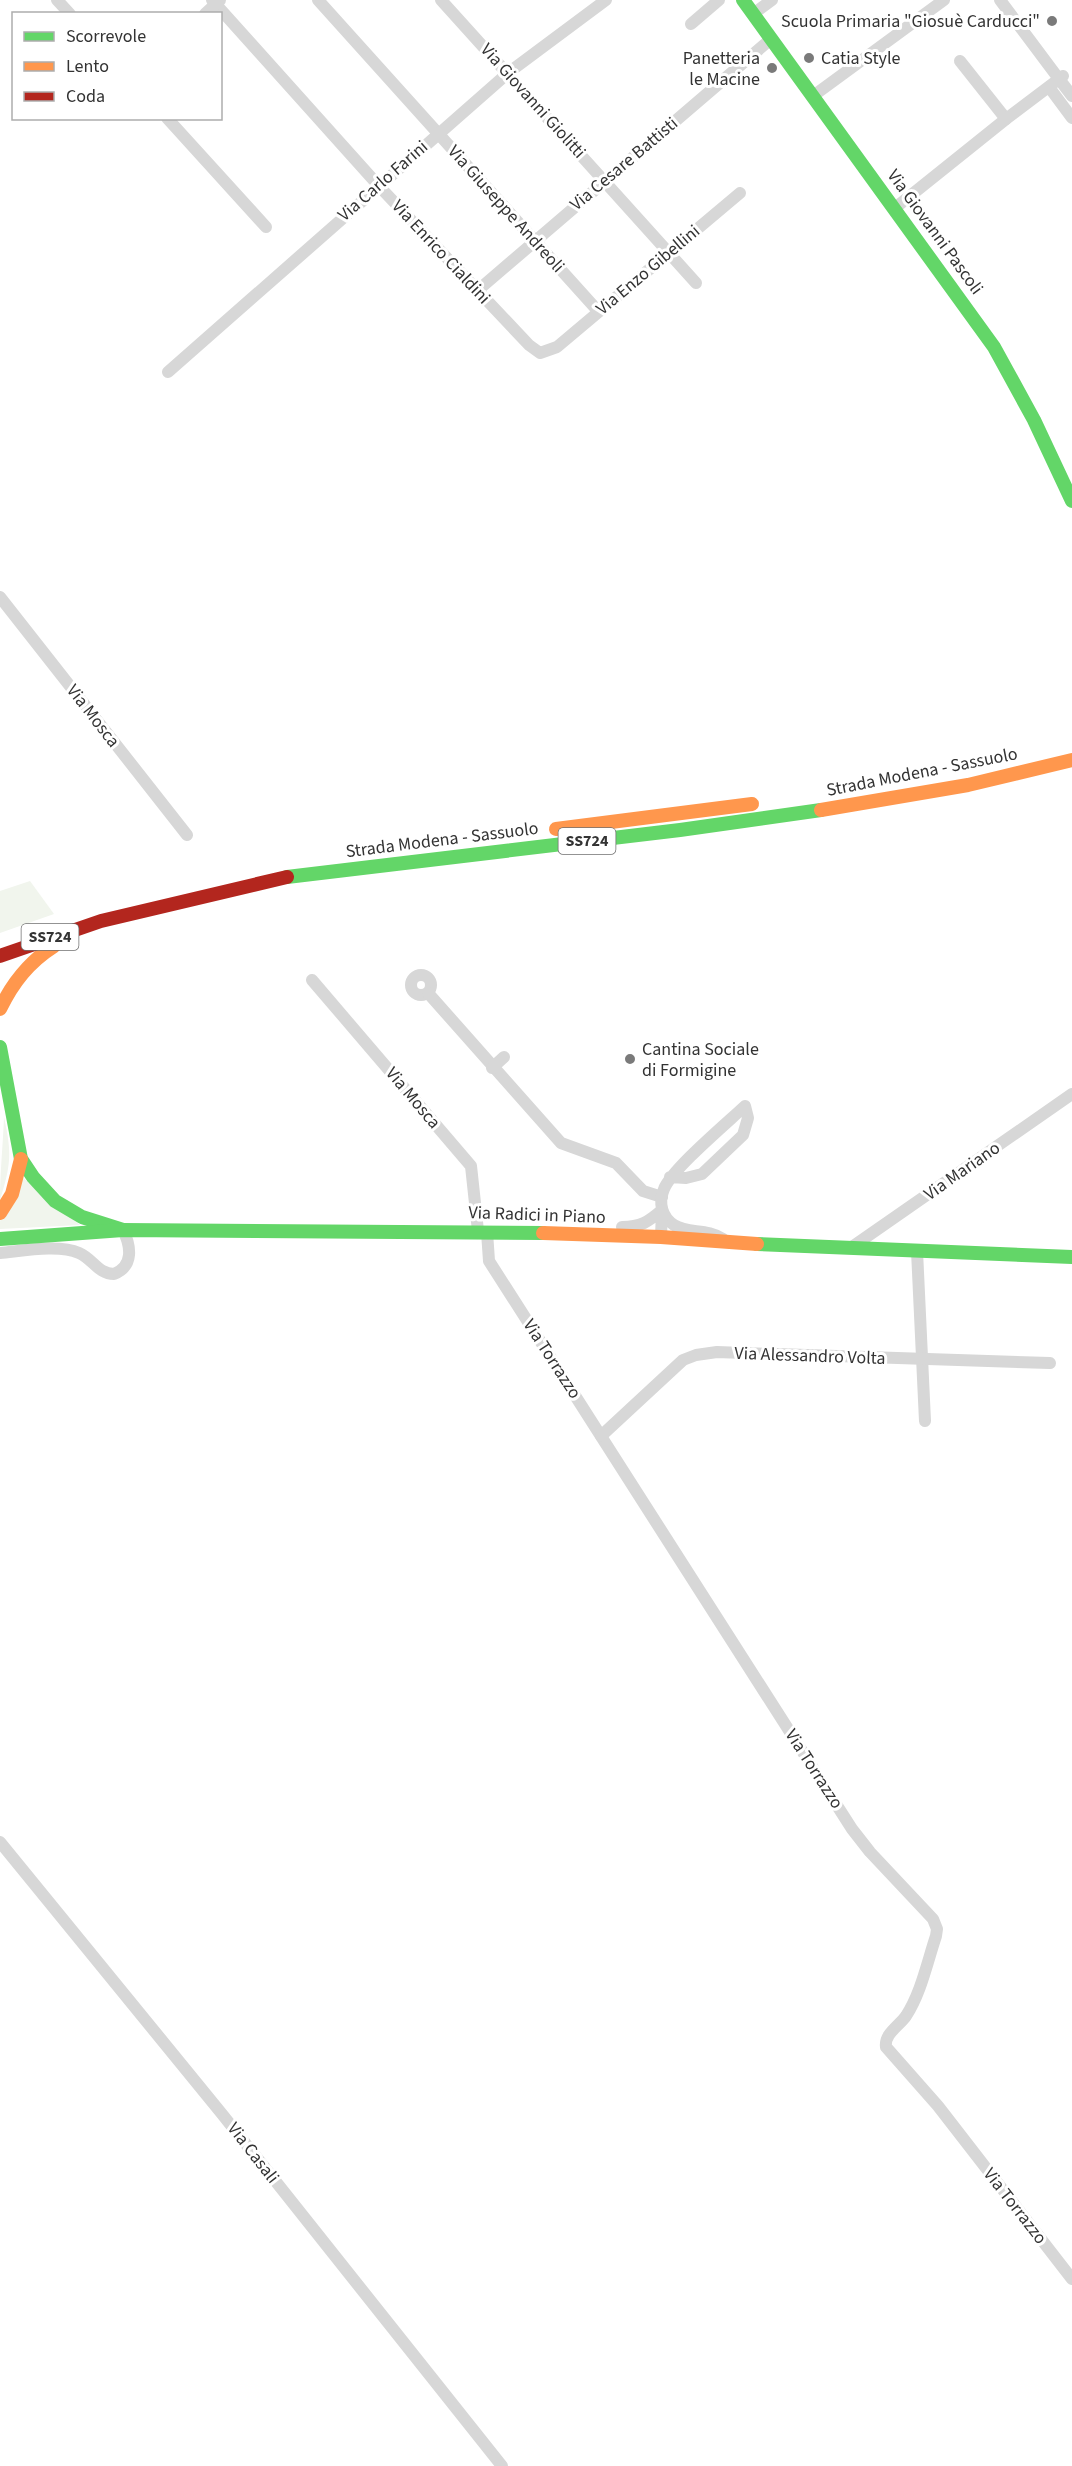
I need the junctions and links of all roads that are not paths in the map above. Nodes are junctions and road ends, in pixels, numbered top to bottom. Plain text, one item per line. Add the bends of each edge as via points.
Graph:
1 (57, 0) edge
2 (318, 0) edge
3 (441, 0) edge
4 (606, 0) edge
5 (719, 0) edge
6 (743, 0) edge
7 (772, 0) edge
8 (944, 0) edge
9 (1000, 0) edge
10 (216, 1) edge
11 (68, 12) edge
12 (753, 14) junction
13 (691, 24) dead end
14 (771, 39) junction
15 (960, 61) dead end
16 (507, 73) junction
17 (1061, 77) junction
18 (1049, 87) junction
19 (813, 96) junction
20 (1072, 96) edge
21 (1072, 118) edge
22 (1006, 119) junction
23 (169, 120) edge
24 (438, 133) junction
25 (606, 180) junction
26 (378, 185) junction
27 (740, 193) dead end
28 (895, 208) junction
29 (266, 227) dead end
30 (535, 240) junction
31 (670, 252) junction
32 (696, 284) dead end
33 (477, 291) junction
34 (598, 311) junction
35 (557, 347) joint
36 (168, 372) dead end
37 (1072, 501) edge
38 (0, 597) edge
39 (1072, 760) edge
40 (929, 777) dead end
41 (826, 795) dead end
42 (769, 802) dead end
43 (537, 831) dead end
44 (187, 835) dead end
45 (349, 855) dead end
46 (279, 864) dead end
47 (101, 921) junction
48 (0, 956) edge
49 (312, 980) dead end
50 (428, 993) dead end
51 (0, 1009) edge
52 (0, 1047) edge
53 (504, 1057) dead end
54 (492, 1068) junction
55 (1072, 1094) edge
56 (21, 1159) junction
57 (670, 1177) junction
58 (662, 1204) junction
59 (0, 1213) edge
60 (123, 1230) junction
61 (482, 1232) junction
62 (603, 1235) junction
63 (661, 1237) junction
64 (0, 1239) edge
65 (729, 1243) junction
66 (851, 1248) junction
67 (916, 1251) junction
68 (0, 1252) edge
69 (1072, 1257) edge
70 (921, 1360) junction
71 (1050, 1363) dead end
72 (925, 1421) dead end
73 (601, 1436) junction
74 (0, 1842) edge
75 (1072, 2279) edge
76 (502, 2466) edge

1 - 11 street
2 - 24 street, Via Giuseppe Andreoli
3 - 16 street, Via Giovanni Giolitti
4 - 16 street, Via Carlo Farini
5 - 13 street
6 - 12 main road, Via Giovanni Pascoli
7 - 12 street
8 - 19 street
9 - 17 street
10 - 26 street, Via Enrico Cialdini
12 - 14 main road, Via Giovanni Pascoli
14 - 19 main road, Via Giovanni Pascoli
14 - 25 street, Via Cesare Battisti
15 - 22 street
16 - 24 street, Via Carlo Farini
16 - 25 street, Via Giovanni Giolitti
17 - 18 street
17 - 20 street
18 - 21 street
18 - 22 street
19 - 28 main road, Via Giovanni Pascoli
22 - 28 street
23 - 29 street
24 - 26 street, Via Carlo Farini
24 - 30 street, Via Giuseppe Andreoli
25 - 30 street, Via Cesare Battisti
25 - 31 street, Via Giovanni Giolitti
26 - 33 street, Via Enrico Cialdini
26 - 36 street, Via Carlo Farini
27 - 31 street, Via Enzo Gibellini
28 - 37 main road, Via Giovanni Pascoli via 999,355
30 - 33 street, Via Cesare Battisti
30 - 34 street, Via Giuseppe Andreoli
31 - 32 street, Via Giovanni Giolitti
31 - 34 street, Via Enzo Gibellini
33 - 35 street, Via Enrico Cialdini via 540,353
34 - 35 street, Via Enzo Gibellini
38 - 44 street, Via Mosca
39 - 47 main road, Strada Modena - Sassuolo / SS724 via 968,785 862,804 272,879
40 - 41 main road, Strada Modena - Sassuolo
42 - 43 main road, Strada Modena - Sassuolo
45 - 46 main road, Strada Modena - Sassuolo
47 - 48 main road, Strada Modena - Sassuolo / SS724
47 - 51 main road via 33,958 11,985
49 - 61 street, Via Mosca via 471,1166
50 - 54 street
52 - 56 main road
53 - 54 street
54 - 58 street via 561,1143 616,1163
55 - 66 street, Via Mariano
56 - 59 main road via 18,1178
56 - 60 main road via 55,1201 82,1217
57 - 57 street via 702,1174 743,1135 748,1118 745,1106
57 - 58 street
58 - 62 street via 644,1225 616,1227
58 - 63 street
58 - 65 street via 666,1218 675,1226 715,1234
60 - 61 main road, Via Radici in Piano
60 - 64 main road, Via Radici in Piano
60 - 68 street via 130,1245 129,1256 125,1267 114,1274 101,1271 70,1250
61 - 62 main road, Via Radici in Piano
61 - 73 street, Via Torrazzo via 489,1261
62 - 63 main road, Via Radici in Piano
63 - 65 main road, Via Radici in Piano
65 - 66 main road, Via Radici in Piano
66 - 67 main road, Via Radici in Piano
67 - 69 main road, Via Radici in Piano
67 - 70 street
70 - 71 street, Via Alessandro Volta
70 - 72 street
70 - 73 street, Via Alessandro Volta via 743,1353 696,1355 675,1366
73 - 75 street, Via Torrazzo via 858,1838 933,1919 936,1936 917,1994 904,2019 886,2040 886,2047 938,2106
74 - 76 street, Via Casali

